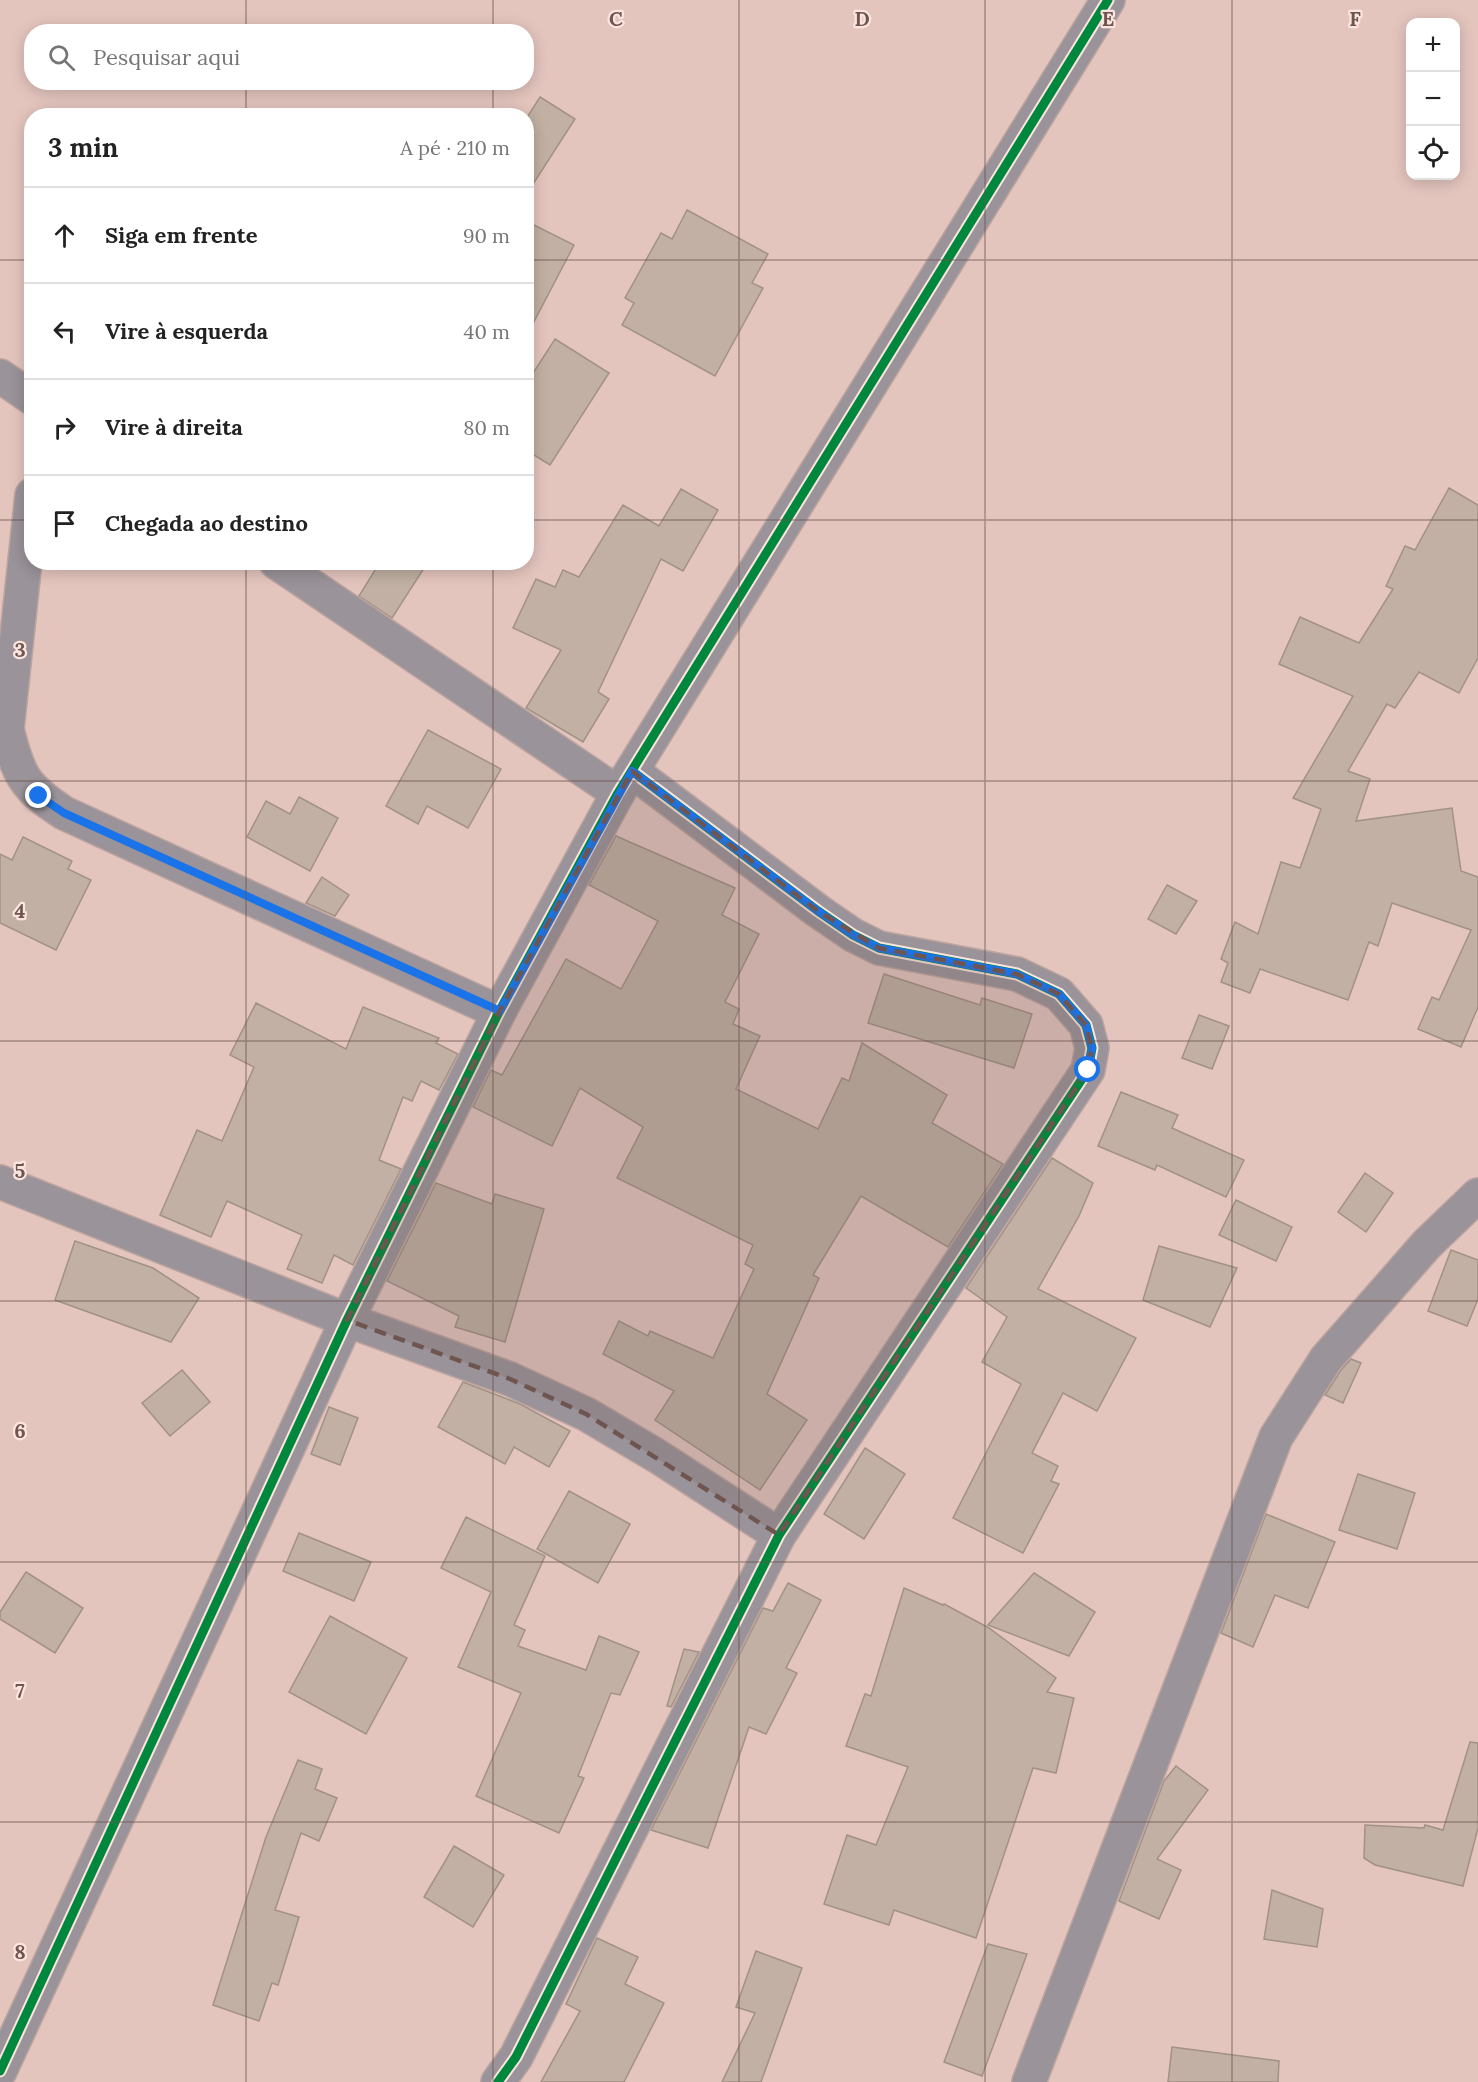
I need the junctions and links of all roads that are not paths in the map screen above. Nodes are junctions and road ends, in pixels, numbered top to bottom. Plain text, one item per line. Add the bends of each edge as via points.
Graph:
1 (1108, 0) edge
2 (0, 376) edge
3 (24, 392) edge
4 (24, 570) edge
5 (289, 570) edge
6 (625, 782) junction
7 (500, 1011) junction
8 (0, 1182) edge
9 (1478, 1196) edge
10 (347, 1320) junction
11 (779, 1535) junction
12 (0, 2071) edge
13 (498, 2082) edge
14 (1029, 2082) edge

1 - 6 street
2 - 3 street
4 - 7 street via 7,729 23,778 39,796 64,813
5 - 6 street
6 - 7 street
6 - 11 street via 853,935 879,948 1017,974 1059,994 1086,1025 1092,1048 1088,1070
7 - 10 street
8 - 10 street
9 - 14 street via 1427,1244 1326,1359 1276,1437
10 - 11 street via 510,1379 586,1414
10 - 12 street
11 - 13 street via 516,2057

